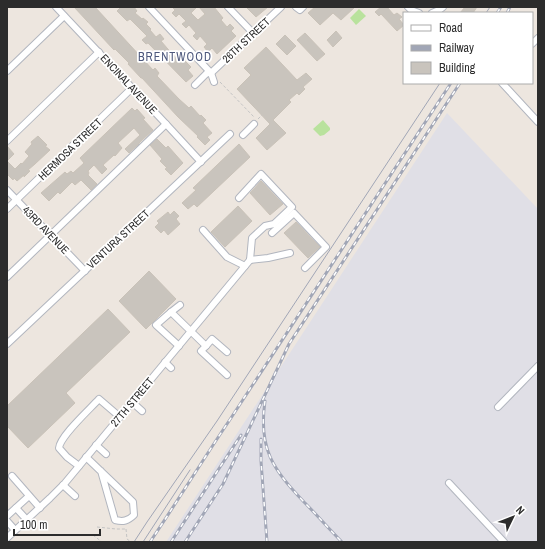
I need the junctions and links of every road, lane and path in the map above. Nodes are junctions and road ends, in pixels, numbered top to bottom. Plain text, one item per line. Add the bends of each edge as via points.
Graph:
1 (56, 7) edge
2 (149, 7) edge
3 (228, 7) edge
4 (281, 7) edge
5 (443, 7) edge
6 (434, 12) edge
7 (64, 16) junction
8 (253, 33) junction
9 (99, 52) junction
10 (7, 71) edge
11 (211, 73) junction
12 (214, 82) dead end
13 (221, 83) dead end
14 (503, 84) edge
15 (195, 85) dead end
16 (132, 88) junction
17 (262, 115) dead end
18 (538, 122) edge
19 (166, 124) junction
20 (254, 124) dead end
21 (230, 134) dead end
22 (243, 136) dead end
23 (7, 141) edge
24 (201, 162) junction
25 (7, 190) edge
26 (239, 198) dead end
27 (17, 200) junction
28 (7, 209) edge
29 (203, 230) dead end
30 (272, 233) dead end
31 (50, 236) junction
32 (290, 252) dead end
33 (250, 260) junction
34 (244, 266) junction
35 (305, 268) dead end
36 (84, 271) junction
37 (7, 277) edge
38 (180, 304) dead end
39 (171, 312) junction
40 (191, 331) junction
41 (7, 344) edge
42 (179, 346) junction
43 (206, 346) junction
44 (227, 352) dead end
45 (165, 362) junction
46 (538, 366) edge
47 (171, 368) dead end
48 (227, 375) dead end
49 (132, 402) junction
50 (498, 407) dead end
51 (142, 411) dead end
52 (120, 417) junction
53 (96, 445) junction
54 (106, 454) dead end
55 (86, 457) junction
56 (78, 466) junction
57 (101, 471) junction
58 (12, 476) dead end
59 (449, 483) dead end
60 (63, 485) junction
61 (29, 496) junction
62 (75, 496) dead end
63 (16, 508) junction
64 (40, 508) junction
65 (7, 516) edge
66 (27, 520) junction
67 (7, 522) edge
68 (97, 527) dead end
69 (16, 530) junction
70 (93, 535) dead end
71 (7, 538) edge
72 (102, 542) edge
73 (131, 542) edge
74 (504, 542) edge

1 - 7 street, ENCINAL AVENUE
2 - 11 street
3 - 8 street
4 - 8 street, 26TH STREET
5 - 6 street
7 - 9 street, ENCINAL AVENUE
7 - 10 street
8 - 11 street, 26TH STREET
9 - 16 street, ENCINAL AVENUE
9 - 23 street
11 - 12 street
11 - 15 street, 26TH STREET via 206,74
13 - 17 path via 256,120
14 - 18 street
16 - 19 street, ENCINAL AVENUE
16 - 27 street, HERMOSA STREET
19 - 24 street, ENCINAL AVENUE
19 - 31 street
20 - 22 street
21 - 24 street, VENTURA STREET
24 - 36 street, VENTURA STREET
25 - 27 street, 43RD AVENUE
26 - 33 street via 261,174 292,207 274,224 265,226 252,238
27 - 28 street, HERMOSA STREET
27 - 31 street, 43RD AVENUE
29 - 34 street via 228,257
30 - 35 street via 294,212 326,247
31 - 36 street, 43RD AVENUE
31 - 37 street
32 - 33 street
33 - 34 street, 27TH STREET
34 - 40 street, 27TH STREET
36 - 41 street, VENTURA STREET
38 - 39 street
39 - 40 street
39 - 42 street via 156,325
40 - 42 street, 27TH STREET
40 - 43 street
42 - 45 street, 27TH STREET
43 - 44 street via 212,339
43 - 48 street via 201,351
45 - 47 street
45 - 49 street, 27TH STREET
46 - 50 street
49 - 51 street
49 - 52 street, 27TH STREET
52 - 53 street, 27TH STREET
52 - 56 street via 99,399 67,433 59,448
53 - 54 street
53 - 55 street, 27TH STREET
55 - 56 street, 27TH STREET
55 - 57 street
56 - 60 street, 27TH STREET
57 - 57 street via 115,520 128,520 134,515 134,502
58 - 61 street
59 - 74 street
60 - 62 street
60 - 64 street, 27TH STREET
61 - 63 street
61 - 64 street
63 - 65 street
63 - 66 street
64 - 66 street, 27TH STREET
66 - 69 street, 27TH STREET
67 - 69 street
68 - 73 path via 126,529 127,538
69 - 71 street, 27TH STREET
70 - 72 path

